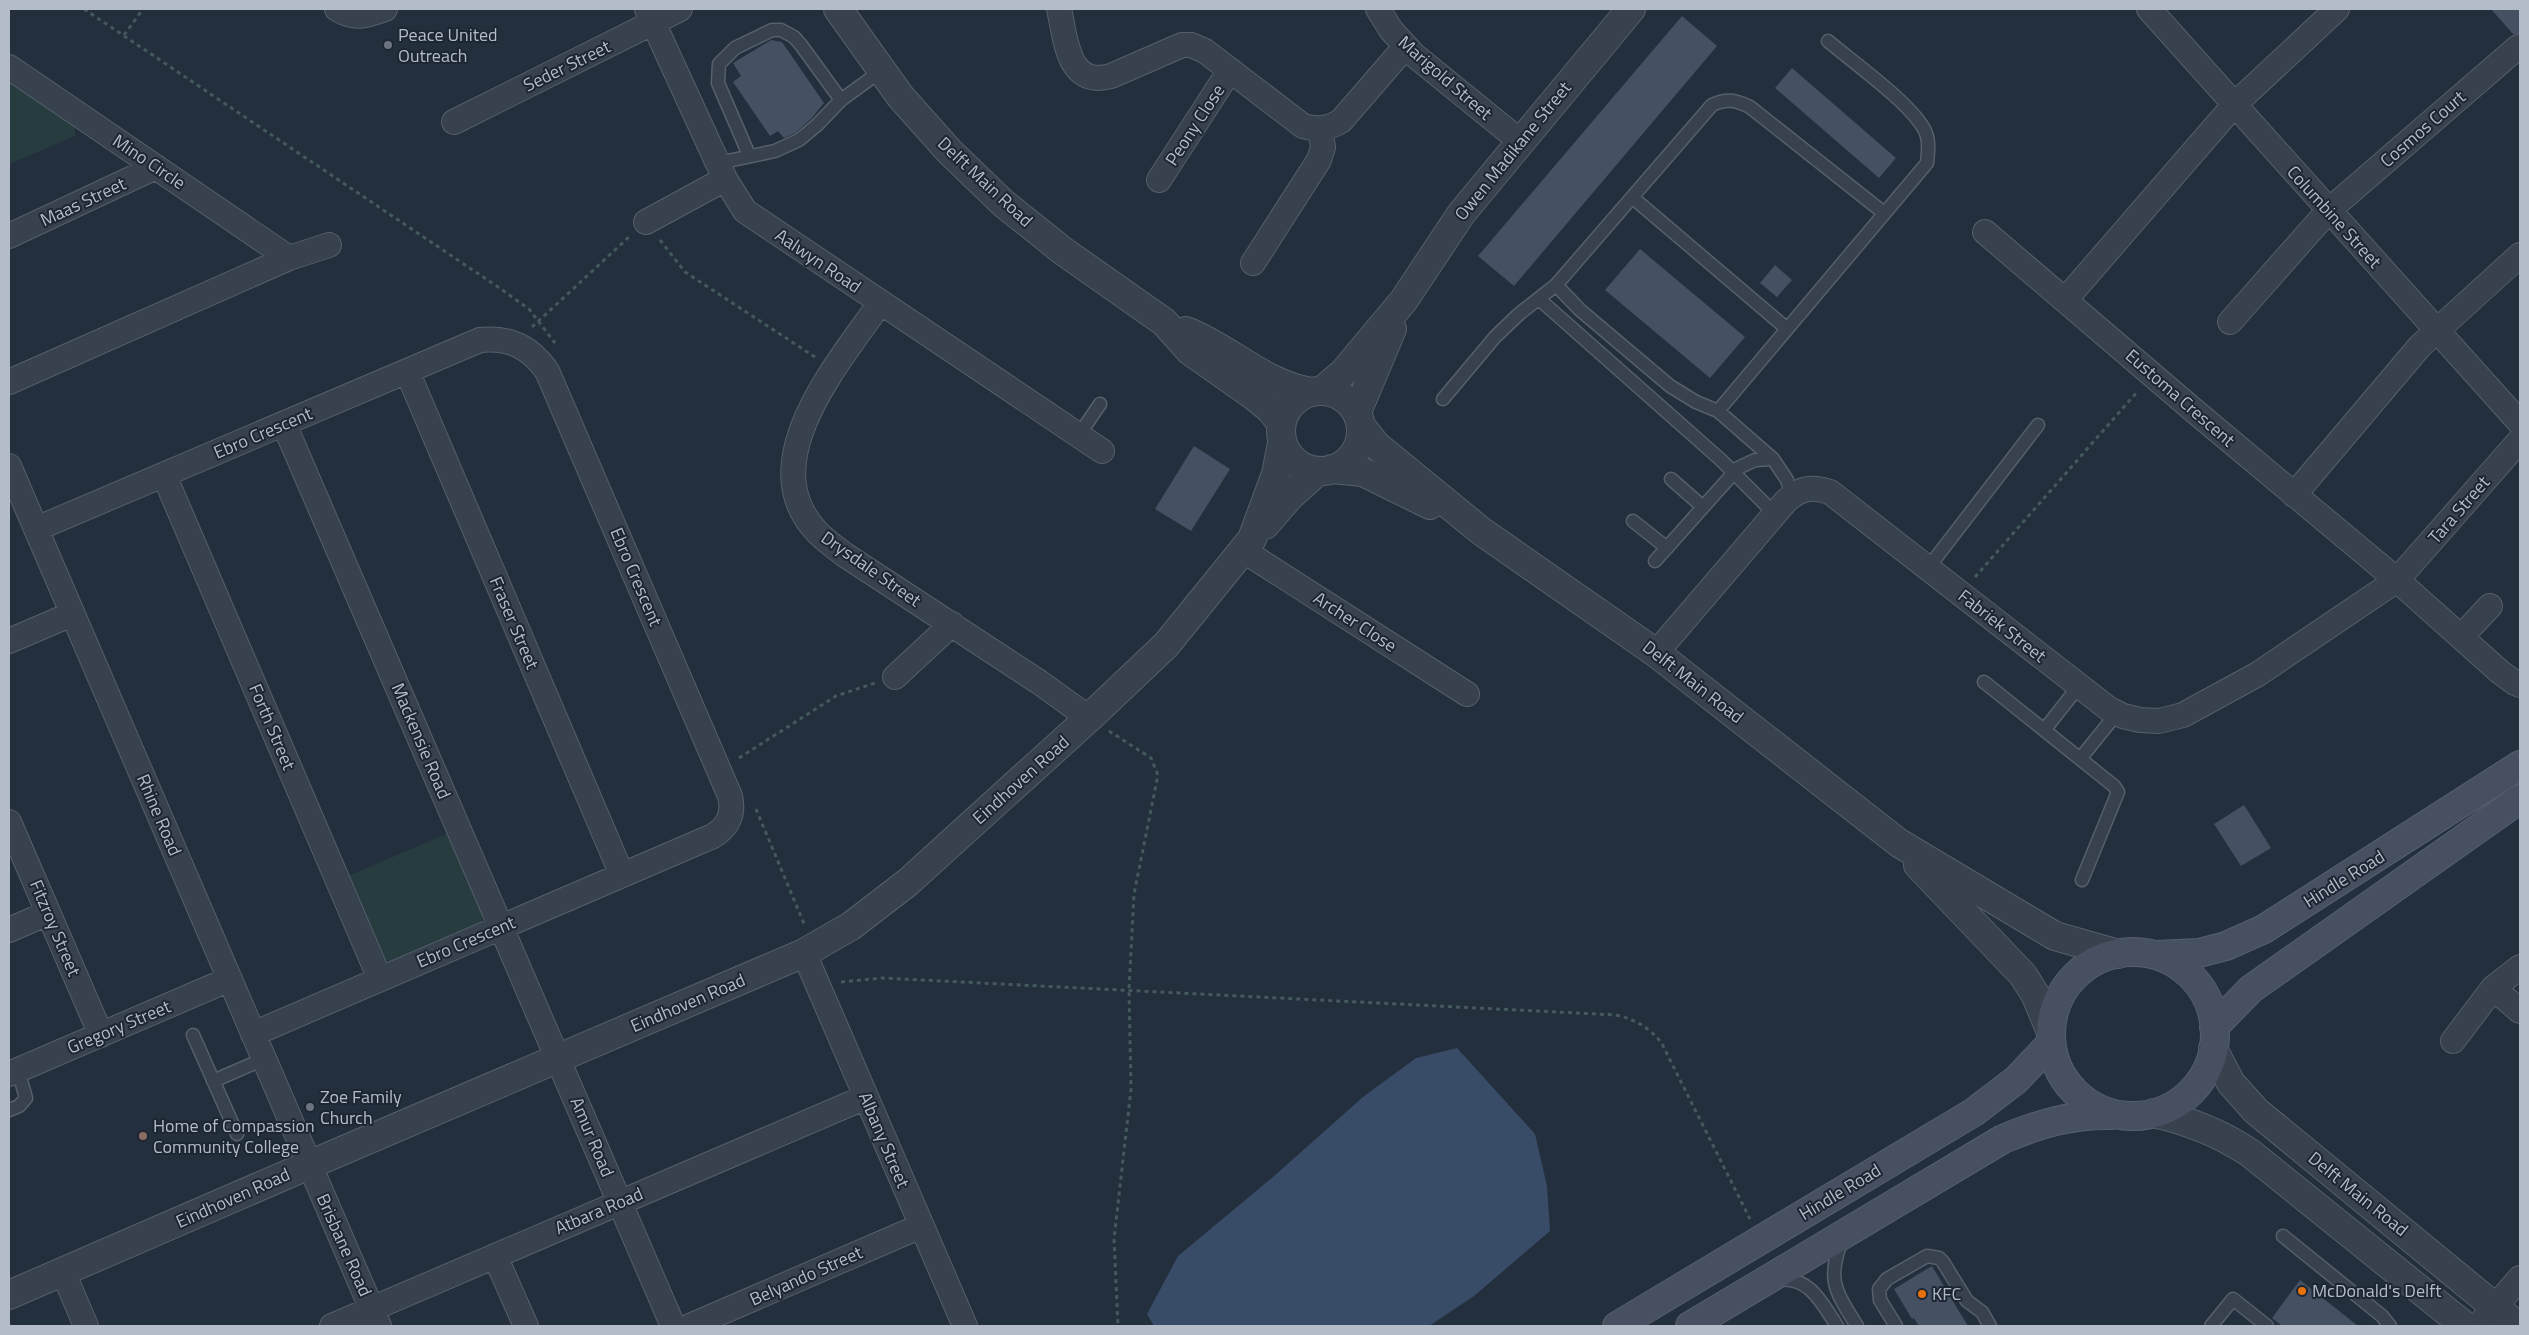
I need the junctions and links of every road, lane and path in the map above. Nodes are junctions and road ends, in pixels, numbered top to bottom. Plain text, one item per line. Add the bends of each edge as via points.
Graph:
1 (84, 9) edge
2 (143, 9) edge
3 (337, 9) edge
4 (385, 9) edge
5 (680, 9) edge
6 (838, 9) edge
7 (1058, 9) edge
8 (1378, 9) edge
9 (1631, 9) edge
10 (2149, 9) edge
11 (2337, 9) edge
12 (650, 16) edge
13 (124, 35) junction
14 (1828, 41) dead end
15 (1405, 47) junction
16 (2518, 47) dead end
17 (9, 67) edge
18 (1230, 70) junction
19 (881, 71) junction
20 (841, 100) junction
21 (2234, 105) junction
22 (454, 122) dead end
23 (1320, 129) junction
24 (1520, 141) junction
25 (750, 155) junction
26 (156, 168) junction
27 (721, 171) junction
28 (1159, 180) dead end
29 (1632, 197) junction
30 (2328, 211) junction
31 (1884, 213) junction
32 (646, 222) junction
33 (1985, 232) dead end
34 (9, 236) edge
35 (329, 245) dead end
36 (2520, 256) edge
37 (289, 258) junction
38 (1253, 263) dead end
39 (1556, 286) junction
40 (1539, 299) junction
41 (2066, 299) junction
42 (1404, 300) junction
43 (880, 303) junction
44 (539, 321) junction
45 (1164, 322) junction
46 (2230, 322) dead end
47 (1786, 328) junction
48 (2436, 331) junction
49 (517, 344) junction
50 (559, 349) dead end
51 (834, 370) junction
52 (407, 371) junction
53 (2152, 375) junction
54 (9, 382) edge
55 (1317, 391) junction
56 (1443, 399) dead end
57 (1100, 404) dead end
58 (1718, 411) junction
59 (1359, 419) junction
60 (2520, 423) edge
61 (284, 424) junction
62 (2038, 424) dead end
63 (1282, 433) junction
64 (1080, 435) junction
65 (2520, 440) edge
66 (1102, 451) dead end
67 (1773, 459) junction
68 (9, 466) edge
69 (1325, 470) junction
70 (1733, 472) junction
71 (164, 475) junction
72 (1671, 479) dead end
73 (1792, 495) junction
74 (2294, 495) junction
75 (1703, 507) junction
76 (1774, 513) junction
77 (1633, 521) dead end
78 (36, 529) junction
79 (1481, 531) junction
80 (1248, 545) junction
81 (1667, 548) junction
82 (1655, 561) dead end
83 (1928, 568) junction
84 (2397, 580) junction
85 (1960, 594) junction
86 (2490, 606) dead end
87 (72, 614) junction
88 (952, 624) junction
89 (2461, 637) junction
90 (9, 641) edge
91 (1656, 653) junction
92 (895, 677) joint
93 (1984, 682) dead end
94 (2520, 685) edge
95 (2079, 686) junction
96 (1467, 694) dead end
97 (2116, 713) junction
98 (1089, 718) junction
99 (2045, 729) junction
100 (732, 751) dead end
101 (2080, 758) junction
102 (2520, 766) edge
103 (2520, 799) edge
104 (753, 804) dead end
105 (9, 822) edge
106 (1899, 843) junction
107 (622, 876) junction
108 (2082, 880) dead end
109 (48, 913) junction
110 (502, 927) junction
111 (9, 930) edge
112 (810, 951) junction
113 (2118, 954) junction
114 (2153, 955) junction
115 (2520, 967) edge
116 (230, 979) junction
117 (380, 979) junction
118 (818, 984) junction
119 (2493, 988) junction
120 (1129, 990) junction
121 (2520, 1011) edge
122 (253, 1034) junction
123 (101, 1035) junction
124 (193, 1035) dead end
125 (2051, 1038) junction
126 (2214, 1038) junction
127 (2453, 1041) dead end
128 (558, 1058) junction
129 (264, 1059) junction
130 (14, 1072) edge
131 (213, 1081) junction
132 (866, 1097) junction
133 (9, 1110) edge
134 (2154, 1113) junction
135 (2117, 1115) junction
136 (237, 1134) dead end
137 (309, 1164) junction
138 (620, 1202) junction
139 (1750, 1220) dead end
140 (922, 1226) junction
141 (1845, 1233) junction
142 (2283, 1236) dead end
143 (495, 1256) junction
144 (63, 1272) junction
145 (2520, 1278) edge
146 (1765, 1282) junction
147 (9, 1296) edge
148 (2487, 1317) edge
149 (375, 1318) edge
150 (86, 1326) edge
151 (332, 1326) edge
152 (526, 1326) edge
153 (673, 1326) edge
154 (690, 1326) edge
155 (965, 1326) edge
156 (1118, 1326) edge
157 (1617, 1326) edge
158 (1690, 1326) edge
159 (1837, 1326) edge
160 (1857, 1326) edge
161 (1896, 1326) edge
162 (1990, 1326) edge
163 (2211, 1326) edge
164 (2267, 1326) edge
165 (2390, 1326) edge
166 (2464, 1326) edge
167 (2518, 1326) edge

1 - 13 path
2 - 13 path
3 - 4 street via 359,18
5 - 12 street, Seder Street
6 - 19 street, Delft Main Road
7 - 18 street via 1072,62 1085,75 1111,76 1182,45 1198,47
8 - 15 street, Marigold Street
9 - 24 street, Owen Madikane Street
10 - 21 street, Columbine Street
11 - 21 street
12 - 22 street, Seder Street
12 - 27 street, Aalwyn Road
13 - 44 path via 498,287 529,309
14 - 31 lane via 1913,112 1926,130 1929,148 1926,163
15 - 23 street via 1341,121
15 - 24 street, Marigold Street
16 - 30 street, Cosmos Court
17 - 26 street, Mino Circle
18 - 23 street via 1303,126
18 - 28 street, Peony Close
19 - 20 lane
19 - 45 street, Delft Main Road via 948,151 1003,203 1063,251
20 - 25 lane via 799,140 775,151
20 - 25 lane via 801,45 786,32 772,30 735,48 719,64 718,83
21 - 30 street, Columbine Street
21 - 41 street
23 - 38 street via 1323,147 1319,160
24 - 42 street, Owen Madikane Street via 1460,214
25 - 27 lane
26 - 34 street, Maas Street
26 - 37 street, Mino Circle
27 - 32 street
27 - 43 street, Aalwyn Road via 738,203 755,219
29 - 31 lane via 1712,105 1730,100 1750,107
29 - 39 lane
29 - 47 lane
30 - 46 street, Cosmos Court
30 - 48 street, Columbine Street
31 - 47 lane
32 - 44 path
32 - 51 path via 685,272
33 - 41 street, Eustoma Crescent
35 - 37 street
36 - 48 street
37 - 54 street
39 - 40 lane
39 - 58 lane via 1670,386
40 - 56 lane via 1495,337
40 - 70 lane
41 - 53 street, Eustoma Crescent
42 - 55 street, Owen Madikane Street via 1343,373
42 - 59 street, Owen Madikane Street
43 - 51 street, Drysdale Street
43 - 64 street, Aalwyn Road
44 - 49 path
44 - 50 path
45 - 55 street, Delft Main Road via 1201,336 1267,378 1292,389
45 - 63 street, Delft Main Road via 1190,351 1270,409
47 - 58 lane
48 - 60 street, Columbine Street
48 - 74 street
49 - 52 street, Ebro Crescent via 492,338 480,340
49 - 107 street, Ebro Crescent via 529,350 547,371 732,804 730,819 720,832
51 - 88 street, Drysdale Street via 797,440 792,465 798,500 817,532 830,543
52 - 61 street, Ebro Crescent
52 - 107 street, Fraser Street
53 - 74 street, Eustoma Crescent
53 - 85 path
55 - 59 street via 1336,394 1348,401
55 - 63 street via 1291,403
57 - 64 lane
58 - 67 lane
59 - 69 street via 1360,440 1354,453 1344,463
59 - 79 street, Delft Main Road via 1376,445
61 - 71 street, Ebro Crescent
61 - 110 street, Mackensie Road
62 - 83 lane
63 - 69 street via 1288,454 1296,462
63 - 80 street, Eindhoven Road via 1276,474
64 - 66 street, Aalwyn Road
65 - 84 street, Tara Street
67 - 70 lane via 1750,461
67 - 73 lane via 1787,480
68 - 78 street, Rhine Road
69 - 79 street, Delft Main Road via 1363,472
69 - 80 street, Eindhoven Road via 1290,496
70 - 75 lane
70 - 76 lane
71 - 78 street, Ebro Crescent
71 - 117 street, Forth Street
72 - 75 lane
73 - 76 street
73 - 83 street, Fabriek Street via 1808,488 1830,492
74 - 84 street, Eustoma Crescent
75 - 81 lane
76 - 91 street
77 - 81 lane
78 - 87 street, Rhine Road
79 - 91 street, Delft Main Road
80 - 96 street, Archer Close
80 - 98 street, Eindhoven Road via 1166,645
81 - 82 lane
83 - 85 street, Fabriek Street
84 - 89 street, Eustoma Crescent
84 - 97 street, Fabriek Street via 2258,674 2183,715 2159,721
85 - 95 street, Fabriek Street
86 - 89 street
87 - 90 street
87 - 116 street, Rhine Road
88 - 92 street
88 - 98 street, Drysdale Street
89 - 94 street, Eustoma Crescent via 2500,672
91 - 106 street, Delft Main Road
92 - 100 path via 836,696 736,760
93 - 99 lane
95 - 97 street, Fabriek Street
95 - 99 lane
97 - 101 lane
98 - 112 street, Eindhoven Road via 878,908
98 - 120 path via 1151,758 1158,775 1134,894
99 - 101 lane
101 - 108 lane via 2118,792
102 - 114 main road, Hindle Road via 2264,929 2226,946 2199,953
103 - 126 main road, Hindle Road via 2252,989
104 - 112 path
105 - 109 street, Fitzroy Street
106 - 113 street, Delft Main Road via 2054,936
106 - 125 street, Delft Main Road via 2023,975 2036,994
107 - 110 street, Ebro Crescent
109 - 111 street
109 - 123 street, Fitzroy Street
110 - 117 street, Ebro Crescent
110 - 128 street, Mackensie Road
112 - 118 street, Albany Street
112 - 128 street, Eindhoven Road
113 - 114 main road
113 - 125 main road via 2097,961 2064,990 2054,1010
114 - 126 main road via 2176,965 2196,981 2208,1003
115 - 119 street
116 - 122 street, Rhine Road
116 - 123 street, Gregory Street
117 - 122 street, Ebro Crescent
118 - 120 path via 882,978
118 - 132 street, Albany Street
119 - 121 street
119 - 127 street
120 - 139 path via 1616,1015 1638,1020 1661,1042
120 - 156 path via 1131,1089 1114,1239
122 - 129 street, Rhine Road
123 - 130 street, Gregory Street
124 - 131 lane
125 - 135 main road via 2060,1072 2078,1096 2103,1111
125 - 157 main road, Hindle Road via 2020,1076 1974,1112
126 - 134 main road via 2206,1071 2193,1090 2175,1104
126 - 148 street, Delft Main Road via 2231,1083 2256,1111
128 - 137 street, Eindhoven Road
128 - 138 street, Amur Road
129 - 131 lane
129 - 137 street, Rhine Road
130 - 133 lane via 26,1098
131 - 136 lane
132 - 138 street, Atbara Road
132 - 140 street, Albany Street
134 - 135 main road
134 - 166 street, Delft Main Road via 2217,1132 2250,1153
135 - 141 main road via 2084,1114 2060,1118 2003,1139
137 - 144 street, Eindhoven Road
137 - 149 street, Brisbane Road
138 - 143 street, Atbara Road
138 - 153 street, Amur Road
140 - 154 street, Belyando Street
140 - 155 street, Albany Street
141 - 146 main road
141 - 160 lane via 1835,1257 1833,1273 1842,1301
142 - 165 lane via 2382,1316
143 - 149 street, Atbara Road
143 - 152 street
144 - 147 street, Eindhoven Road
144 - 150 street
145 - 148 street
146 - 158 main road
146 - 159 lane via 1792,1280 1810,1288
148 - 167 street, Delft Main Road
149 - 151 street, Atbara Road
161 - 162 lane via 1880,1300 1879,1289 1887,1279 1927,1256 1943,1262 1967,1301 1982,1312
163 - 164 lane via 2233,1299

